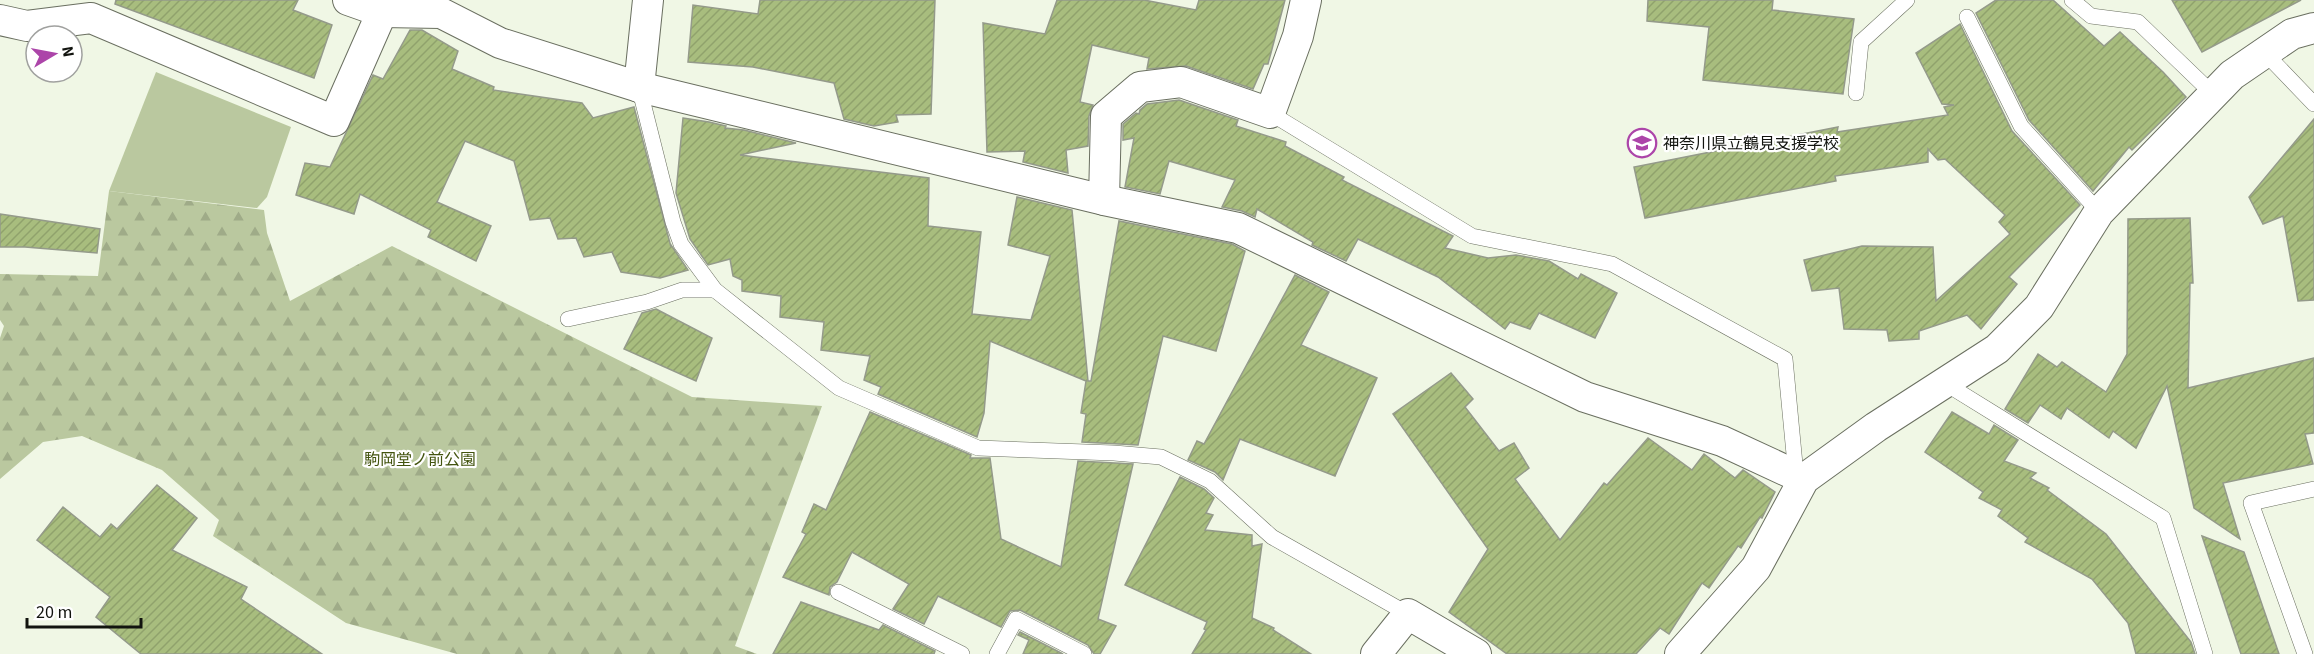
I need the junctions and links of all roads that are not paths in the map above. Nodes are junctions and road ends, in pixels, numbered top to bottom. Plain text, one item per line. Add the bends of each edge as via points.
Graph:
1 (348, 0) edge
2 (648, 0) edge
3 (1306, 0) edge
4 (1907, 0) edge
5 (2072, 0) edge
6 (382, 12) junction
7 (1967, 16) dead end
8 (0, 20) edge
9 (2314, 28) edge
10 (2265, 53) junction
11 (639, 87) junction
12 (1856, 93) dead end
13 (2214, 95) junction
14 (2314, 104) edge
15 (1270, 113) junction
16 (1104, 200) junction
17 (2099, 213) junction
18 (715, 290) junction
19 (568, 319) dead end
20 (1943, 382) junction
21 (1800, 477) junction
22 (2314, 489) edge
23 (838, 592) dead end
24 (1408, 614) junction
25 (962, 654) edge
26 (997, 654) edge
27 (1084, 654) edge
28 (1376, 654) edge
29 (1476, 654) edge
30 (1680, 654) edge
31 (2205, 654) edge
32 (2305, 654) edge

1 - 6 street
2 - 11 street
3 - 15 street via 1298,36
4 - 12 lane via 1862,42
5 - 13 lane via 2091,16 2138,22
6 - 8 street via 334,121 91,18 27,26
6 - 11 street via 441,13 500,43
7 - 17 lane via 2021,126
9 - 10 street via 2292,34
10 - 13 street via 2232,75
10 - 14 lane
11 - 16 street
11 - 18 lane via 681,244
13 - 17 street
15 - 16 street via 1181,82 1140,87 1106,116
15 - 21 lane via 1472,236 1612,264 1785,359
16 - 21 street via 1238,228 1585,397 1722,441
17 - 20 street via 2039,307 1997,349
18 - 19 lane via 681,290 647,302
18 - 24 lane via 839,388 978,448 1161,457 1210,481 1272,537
20 - 21 street
20 - 31 lane via 2163,518
21 - 30 street via 1756,568
22 - 32 lane via 2251,503
23 - 25 lane
24 - 28 street
24 - 29 street
26 - 27 lane via 1016,619

